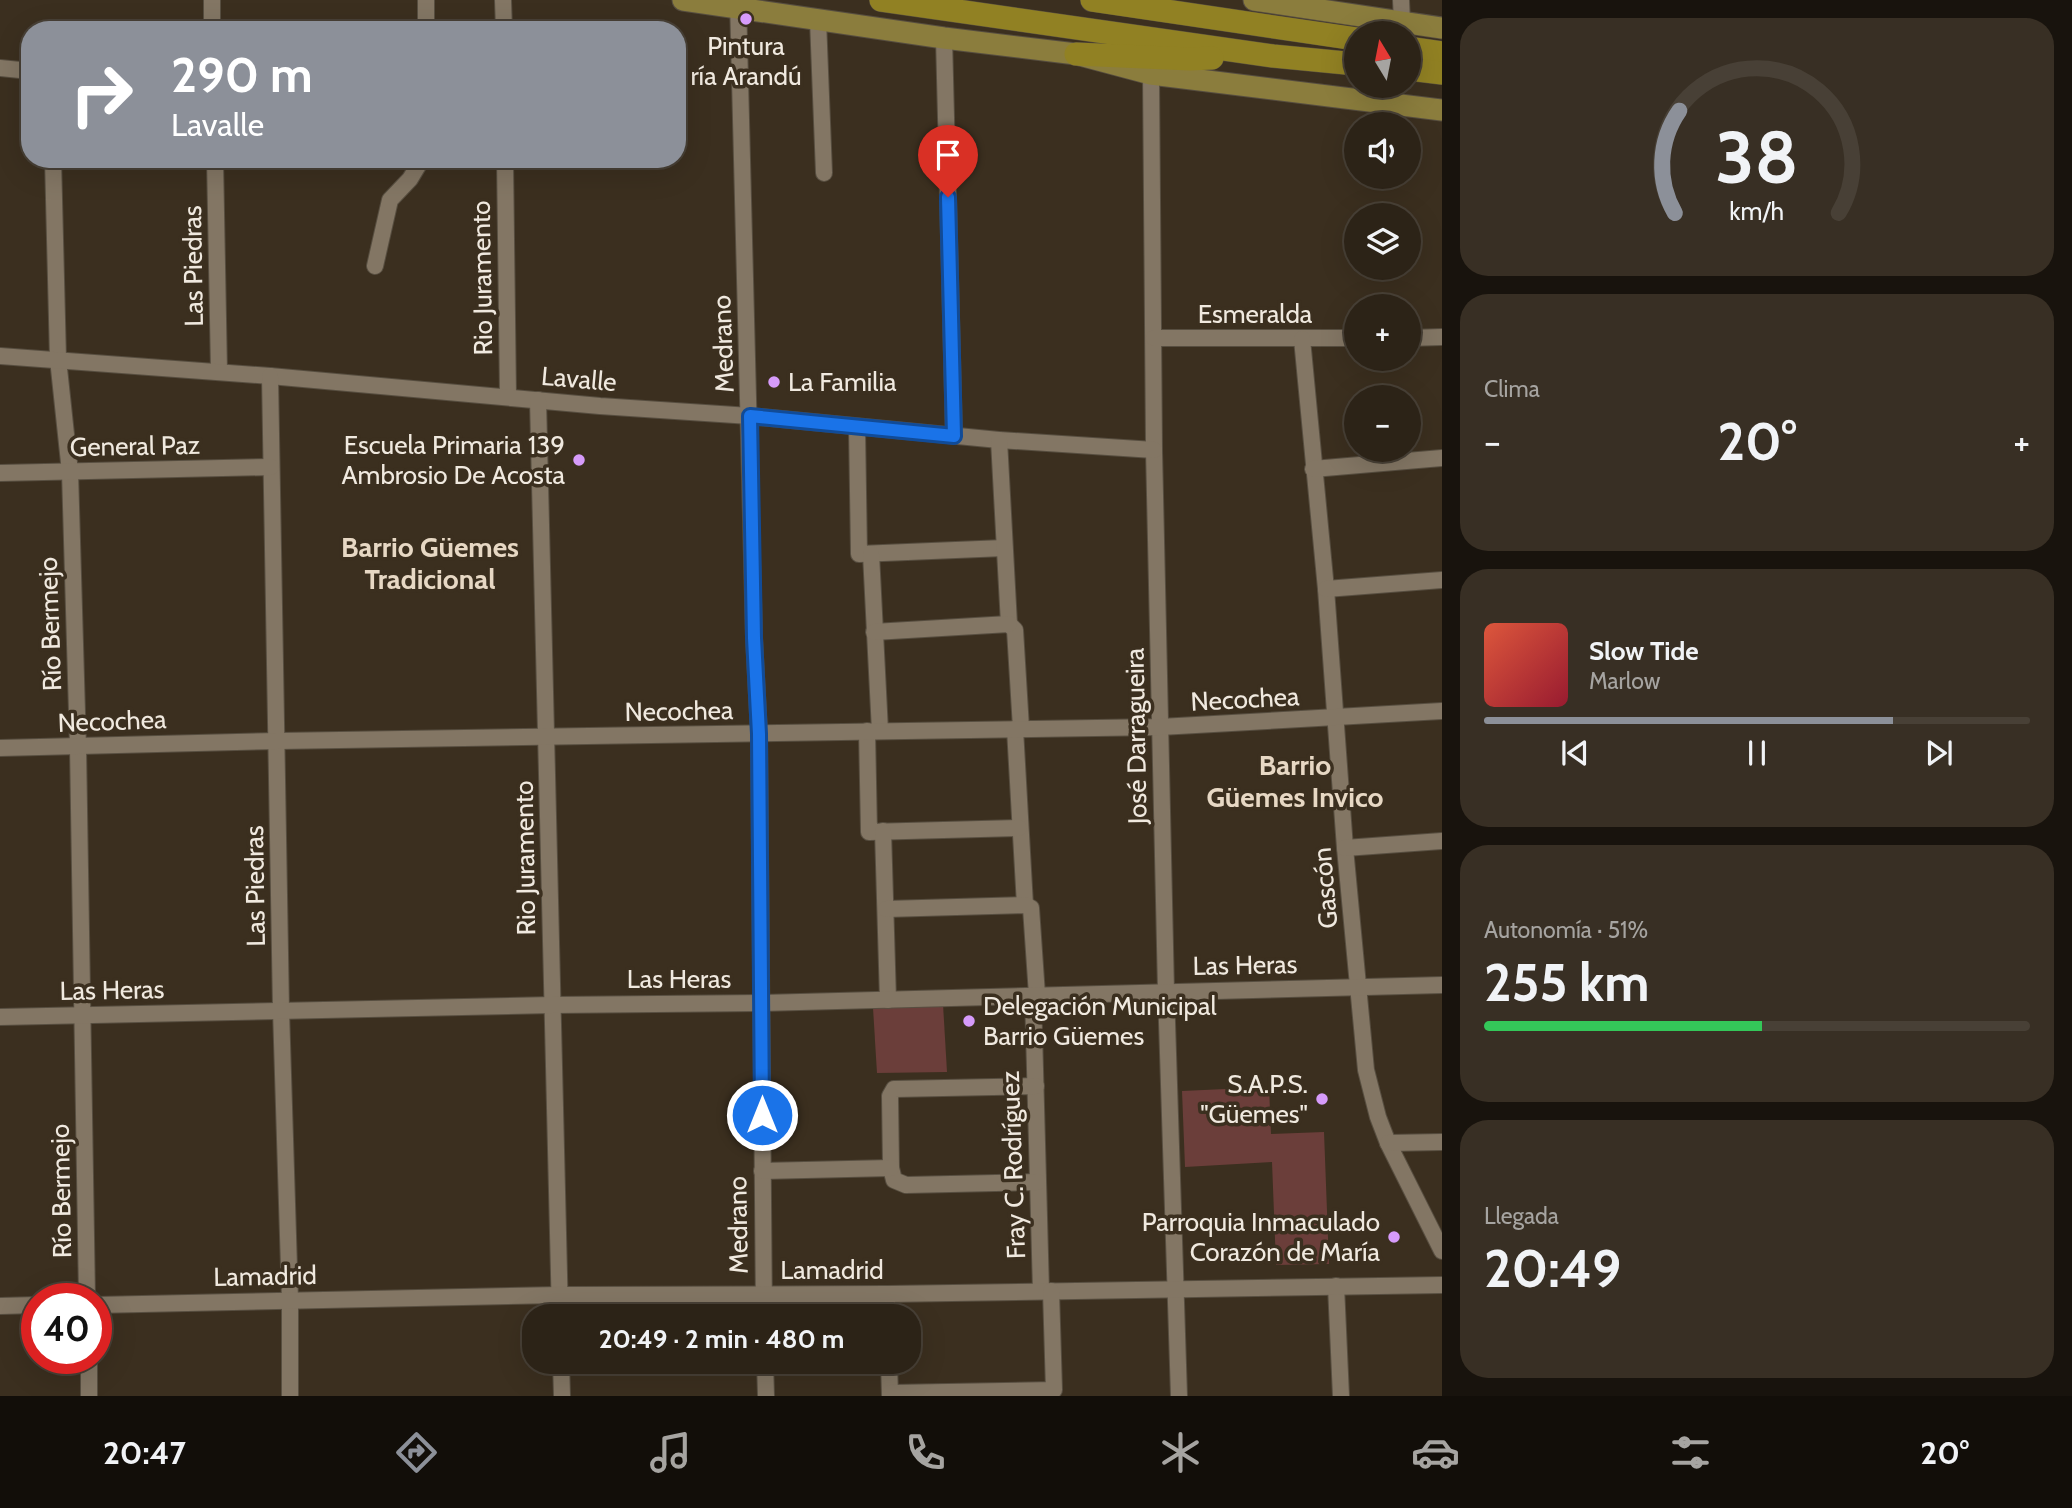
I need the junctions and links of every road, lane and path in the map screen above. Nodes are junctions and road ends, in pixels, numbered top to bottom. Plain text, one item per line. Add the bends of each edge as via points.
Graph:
1 (212, 0) edge
2 (426, 0) edge
3 (503, 0) edge
4 (683, 0) edge
5 (881, 0) edge
6 (1092, 0) edge
7 (1162, 0) edge
8 (1401, 0) edge
9 (738, 3) edge
10 (1252, 11) edge
11 (818, 20) junction
12 (212, 21) edge
13 (426, 21) edge
14 (504, 21) edge
15 (1388, 21) edge
16 (1402, 21) edge
17 (1421, 24) edge
18 (1442, 27) edge
19 (1344, 36) edge
20 (944, 38) junction
21 (1421, 50) edge
22 (1442, 53) edge
23 (1076, 54) junction
24 (1273, 56) junction
25 (1344, 63) edge
26 (0, 68) edge
27 (21, 70) edge
28 (1421, 70) edge
29 (1442, 73) edge
30 (1151, 74) junction
31 (1442, 110) edge
32 (53, 168) edge
33 (215, 168) edge
34 (417, 168) edge
35 (505, 168) edge
36 (824, 173) dead end
37 (375, 267) dead end
38 (1442, 337) edge
39 (1154, 338) junction
40 (1344, 338) edge
41 (1421, 338) edge
42 (1302, 339) junction
43 (0, 356) edge
44 (58, 359) junction
45 (219, 372) junction
46 (270, 376) junction
47 (508, 397) junction
48 (538, 400) junction
49 (750, 416) junction
50 (857, 428) junction
51 (954, 436) junction
52 (999, 440) junction
53 (1154, 450) junction
54 (1442, 458) edge
55 (271, 467) junction
56 (1313, 469) junction
57 (70, 472) junction
58 (0, 473) edge
59 (1004, 548) junction
60 (870, 554) junction
61 (1442, 580) edge
62 (1326, 589) junction
63 (1009, 624) junction
64 (874, 632) junction
65 (1442, 711) edge
66 (1337, 719) junction
67 (1160, 727) junction
68 (1018, 729) junction
69 (874, 731) junction
70 (759, 734) junction
71 (546, 737) junction
72 (278, 741) junction
73 (78, 747) junction
74 (0, 748) edge
75 (1019, 828) junction
76 (883, 831) junction
77 (1442, 841) edge
78 (1345, 848) junction
79 (1024, 905) junction
80 (886, 909) junction
81 (1442, 985) edge
82 (1359, 988) junction
83 (1166, 991) junction
84 (1035, 995) junction
85 (888, 1000) junction
86 (761, 1003) junction
87 (552, 1005) junction
88 (282, 1010) junction
89 (82, 1016) junction
90 (0, 1017) edge
91 (1035, 1086) junction
92 (1442, 1142) edge
93 (1388, 1143) junction
94 (891, 1168) junction
95 (762, 1171) junction
96 (1038, 1182) junction
97 (1442, 1251) edge
98 (88, 1283) edge
99 (1442, 1285) edge
100 (1336, 1286) junction
101 (1176, 1290) junction
102 (1046, 1291) junction
103 (764, 1294) junction
104 (887, 1294) junction
105 (559, 1295) junction
106 (290, 1300) junction
107 (112, 1304) edge
108 (559, 1304) edge
109 (764, 1304) edge
110 (887, 1304) edge
111 (21, 1305) edge
112 (0, 1306) edge
113 (89, 1374) edge
114 (561, 1374) edge
115 (765, 1374) edge
116 (889, 1374) edge
117 (890, 1395) edge
118 (89, 1396) edge
119 (290, 1396) edge
120 (562, 1396) edge
121 (766, 1396) edge
122 (1179, 1396) edge
123 (1340, 1396) edge

1 - 12 street
2 - 13 street
3 - 14 street
4 - 9 main road
5 - 24 highway
6 - 10 highway
7 - 10 highway
8 - 16 street
9 - 11 main road
9 - 49 street, Medrano
10 - 15 main road
10 - 19 highway
11 - 20 main road
11 - 36 street
17 - 18 main road
20 - 23 main road
20 - 51 street
21 - 22 highway
23 - 24 highway via 1190,60
23 - 30 main road
24 - 25 highway
26 - 27 street
28 - 29 highway
30 - 31 main road
30 - 39 street, José Darragueira
32 - 44 street, Río Bermejo
33 - 45 street, Las Piedras
34 - 37 street via 390,200
35 - 47 street, Rio Juramento
38 - 41 street
39 - 42 street, Esmeralda
39 - 53 street, José Darragueira
40 - 42 street, Esmeralda
42 - 56 street, Gascón
43 - 44 street, Lavalle
44 - 45 street, Lavalle
44 - 57 street, Río Bermejo
45 - 46 street, Lavalle
46 - 47 street, Lavalle
46 - 55 street, Las Piedras
47 - 48 street, Lavalle
48 - 49 street, Lavalle
48 - 71 street, Rio Juramento
49 - 50 street, Lavalle
49 - 70 street, Medrano
50 - 51 street, Lavalle
50 - 60 street via 859,554
51 - 52 street, Lavalle
52 - 53 street, Lavalle
52 - 59 street
53 - 67 street, José Darragueira
54 - 56 street
55 - 57 street, General Paz
55 - 72 street, Las Piedras
56 - 62 street, Gascón
57 - 58 street, General Paz
57 - 73 street, Río Bermejo
59 - 60 street
59 - 63 street
60 - 64 street
61 - 62 street
62 - 66 street, Gascón
63 - 64 street
63 - 68 street via 1015,630
64 - 69 street
65 - 66 street, Necochea
66 - 67 street, Necochea
66 - 78 street, Gascón
67 - 68 street, Necochea
67 - 83 street, José Darragueira
68 - 69 street, Necochea
68 - 75 street
69 - 70 street, Necochea
69 - 76 street via 869,832
70 - 71 street, Necochea
70 - 86 street, Medrano
71 - 72 street, Necochea
71 - 87 street, Rio Juramento
72 - 73 street, Necochea
72 - 88 street, Las Piedras
73 - 74 street, Necochea
73 - 89 street, Río Bermejo
75 - 76 street
75 - 79 street
76 - 80 street
77 - 78 street
78 - 82 street, Gascón
79 - 80 street
79 - 84 street, Fray C. Rodríguez via 1031,908
80 - 85 street
81 - 82 street, Las Heras
82 - 83 street, Las Heras
82 - 93 street, Gascón via 1366,1070
83 - 84 street, Las Heras
83 - 101 street, José Darragueira
84 - 85 street, Las Heras
84 - 91 street, Fray C. Rodríguez
85 - 86 street, Las Heras
86 - 87 street, Las Heras
86 - 95 street, Medrano
87 - 88 street, Las Heras
87 - 105 street, Rio Juramento
88 - 89 street, Las Heras
88 - 106 street, Las Piedras
89 - 90 street, Las Heras
89 - 98 street, Río Bermejo
91 - 94 street via 894,1089 890,1096
91 - 96 street, Fray C. Rodríguez
92 - 93 street
93 - 97 street, Gascón
94 - 95 street
94 - 96 street via 894,1180 906,1185
95 - 103 street, Medrano
96 - 102 street, Fray C. Rodríguez
99 - 100 street, Lamadrid
100 - 101 street, Lamadrid
100 - 123 street
101 - 102 street, Lamadrid
101 - 122 street, José Darragueira
102 - 104 street, Lamadrid
102 - 117 street, Fray C. Rodríguez via 1054,1390
103 - 104 street, Lamadrid
103 - 105 street, Lamadrid
103 - 109 street, Medrano
104 - 110 street
105 - 106 street, Lamadrid
105 - 108 street, Rio Juramento
106 - 107 street, Lamadrid
106 - 119 street, Las Piedras
111 - 112 street
113 - 118 street
114 - 120 street
115 - 121 street
116 - 117 street

